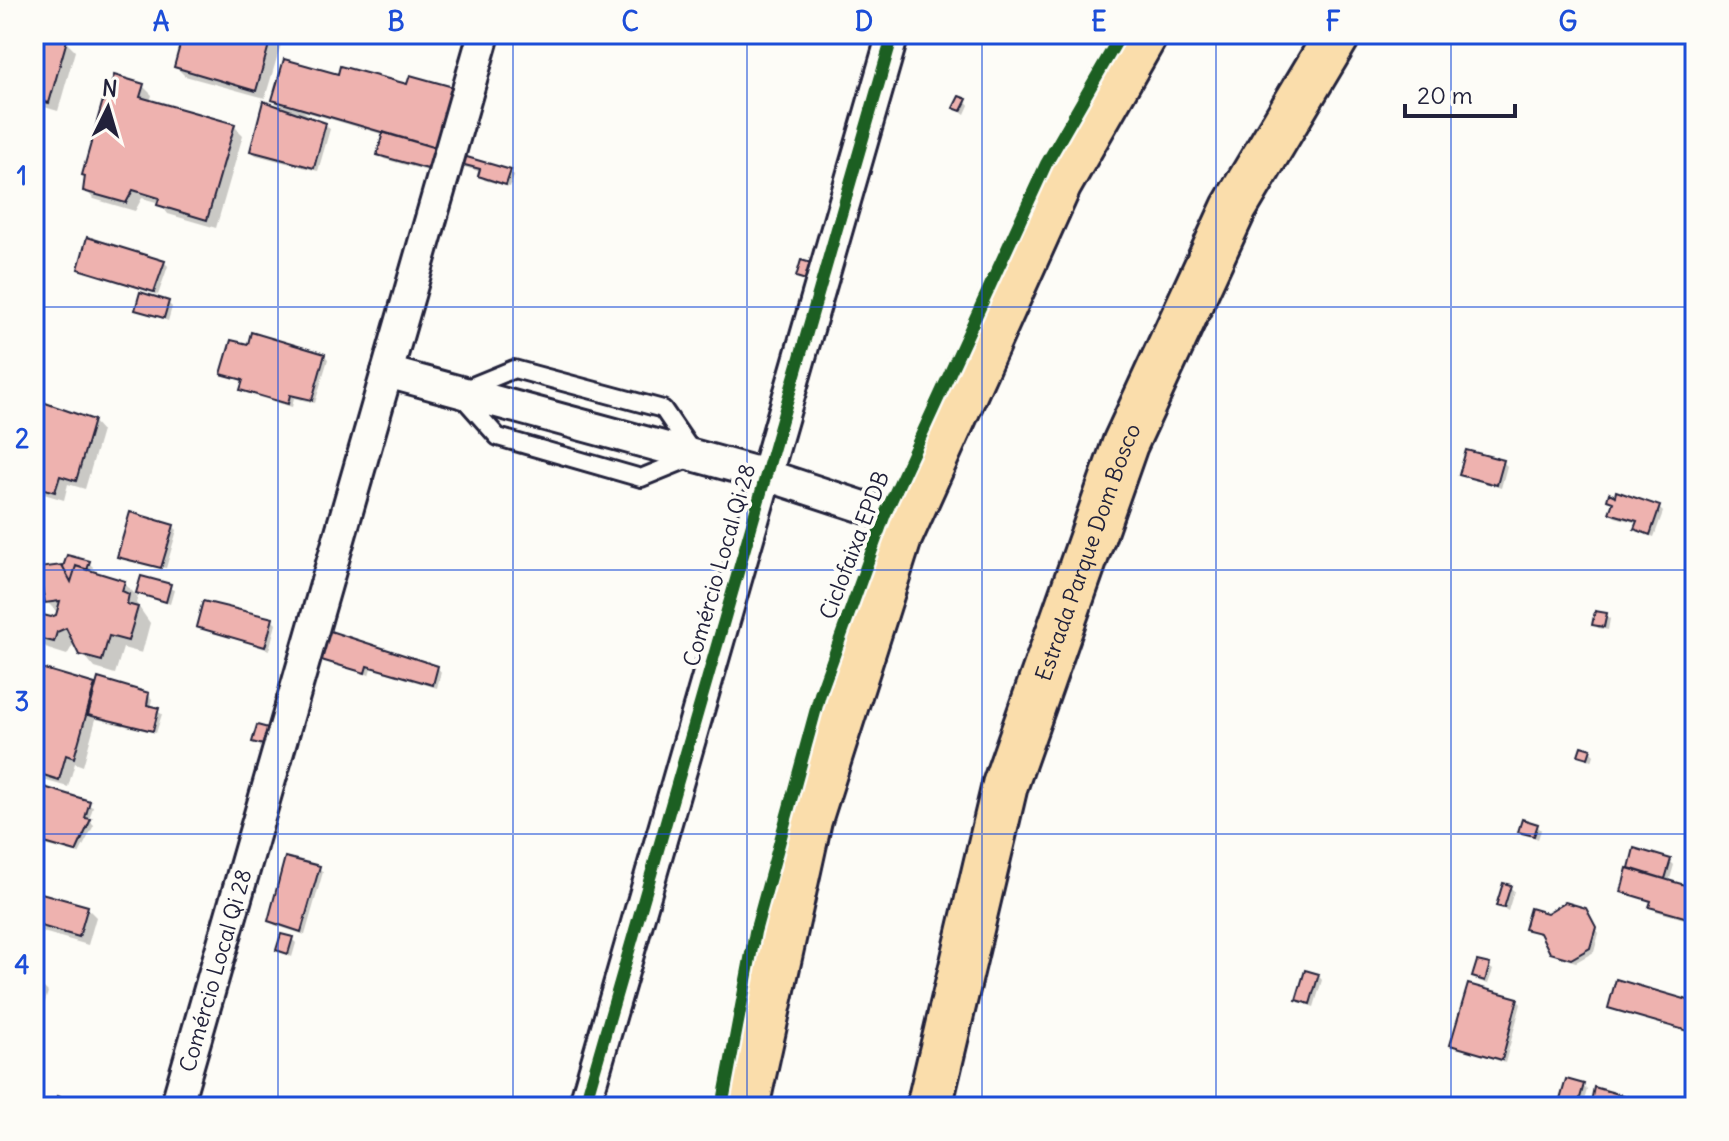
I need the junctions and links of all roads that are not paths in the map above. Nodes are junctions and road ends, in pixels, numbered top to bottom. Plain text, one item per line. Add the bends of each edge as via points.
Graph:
1 (484, 34) edge
2 (893, 34) edge
3 (1145, 34) edge
4 (1338, 34) edge
5 (387, 372) junction
6 (766, 475) junction
7 (899, 517) junction
8 (754, 1103) edge
9 (176, 1107) edge
10 (584, 1107) edge
11 (929, 1107) edge

1 - 5 street, Comércio Local Qi 28
2 - 6 street, Comércio Local Qi 28
3 - 7 main road via 1059,184
4 - 11 main road, Estrada Parque Dom Bosco via 1234,208 1125,444 1005,785
5 - 6 street, Comércio Local Qi 28
5 - 9 street, Comércio Local Qi 28
6 - 7 street, Comércio Local Qi 28
6 - 10 street, Comércio Local Qi 28
7 - 8 main road via 809,820

